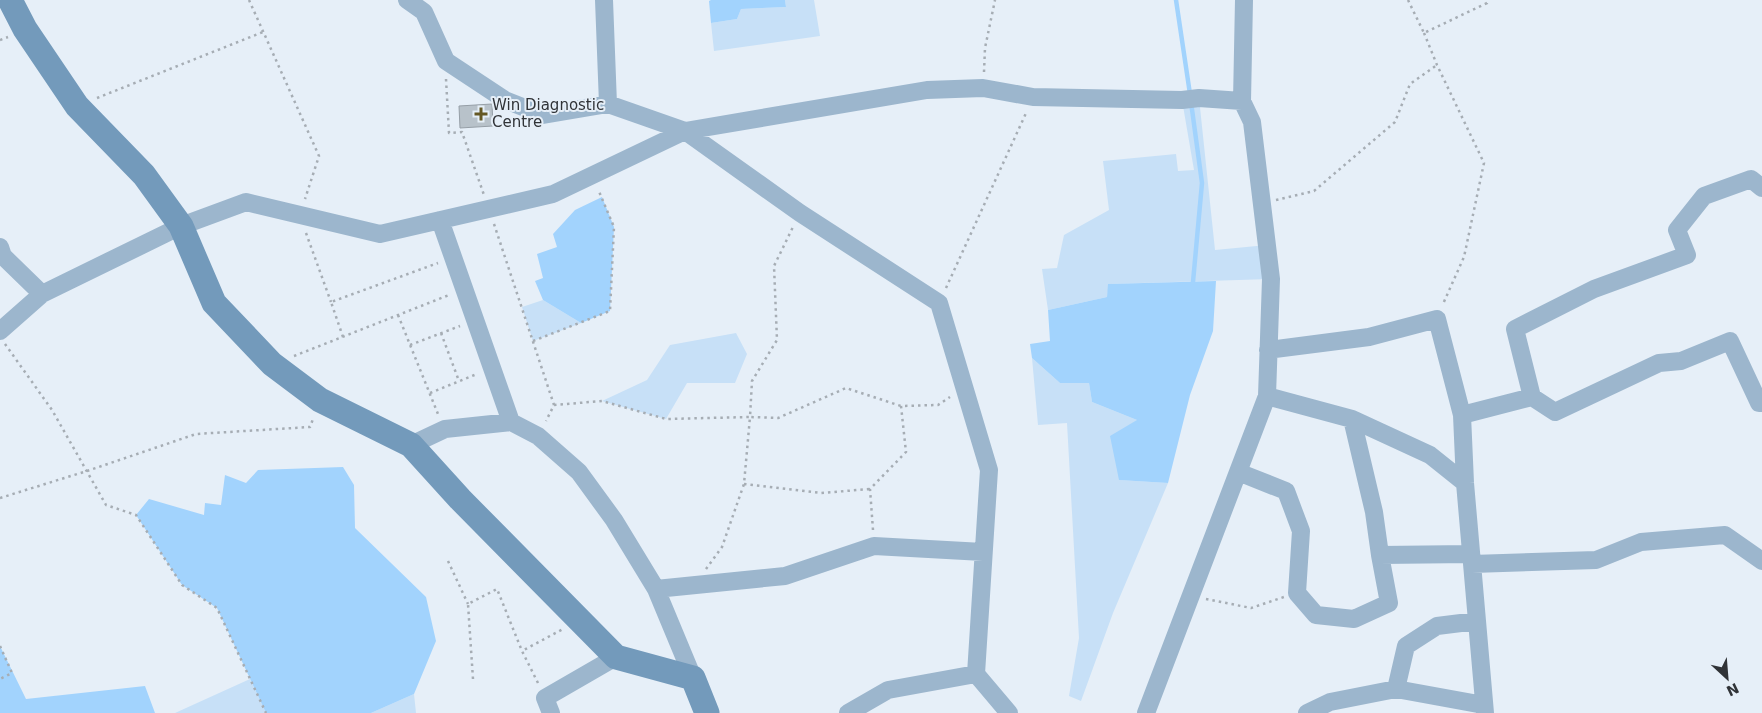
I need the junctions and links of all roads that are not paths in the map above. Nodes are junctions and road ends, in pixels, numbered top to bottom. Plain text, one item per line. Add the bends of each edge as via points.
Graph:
1 (10, 0) edge
2 (407, 0) edge
3 (604, 0) edge
4 (1244, 0) edge
5 (1242, 101) junction
6 (608, 104) junction
7 (685, 131) junction
8 (1762, 188) edge
9 (440, 220) junction
10 (182, 226) junction
11 (0, 247) edge
12 (42, 294) junction
13 (0, 331) edge
14 (1268, 350) junction
15 (1266, 396) junction
16 (1532, 397) junction
17 (1762, 403) edge
18 (1462, 415) junction
19 (1352, 419) junction
20 (511, 422) junction
21 (411, 445) junction
22 (1238, 472) junction
23 (1464, 483) junction
24 (983, 552) junction
25 (1380, 555) junction
26 (1472, 559) junction
27 (1762, 561) edge
28 (656, 589) junction
29 (1477, 620) junction
30 (616, 657) junction
31 (976, 674) junction
32 (692, 678) junction
33 (1396, 689) junction
34 (548, 706) edge
35 (1484, 709) edge
36 (707, 713) edge
37 (848, 713) edge
38 (1009, 713) edge
39 (1146, 713) edge
40 (1307, 713) edge

1 - 10 main road via 77,106 144,175
2 - 6 street via 424,12 446,61 504,100 542,115
3 - 6 street
4 - 5 street
5 - 7 street via 1033,97 984,88 927,90
5 - 14 street via 1252,122 1271,279
6 - 7 street
7 - 9 street via 552,194
7 - 24 street via 800,213 939,303 989,470
8 - 16 street via 1751,179 1704,196 1677,230 1687,254 1594,289 1515,329
9 - 10 street via 380,234 246,202
9 - 20 street
10 - 12 street
10 - 21 main road via 214,303 272,364 320,400
11 - 12 street via 3,256
12 - 13 street
14 - 15 street
14 - 18 street via 1369,337 1437,319
15 - 19 street
15 - 22 street
16 - 17 street via 1555,412 1659,363 1681,361 1730,341
16 - 18 street
18 - 23 street
19 - 23 street via 1430,454
19 - 25 street via 1374,512
20 - 21 street via 445,429
20 - 28 street via 538,436 579,472 614,520
21 - 30 main road
22 - 25 street via 1286,491 1301,531 1297,593 1316,615 1354,619 1390,603
22 - 39 street
23 - 26 street
24 - 28 street via 874,546 785,576
24 - 31 street
25 - 26 street
26 - 27 street via 1596,560 1641,542 1725,535
26 - 29 street
28 - 32 street
29 - 33 street via 1437,626 1406,646
29 - 35 street
30 - 32 main road
30 - 34 street
31 - 37 street via 888,690
31 - 38 street
32 - 36 main road
33 - 35 street
33 - 40 street via 1330,702

